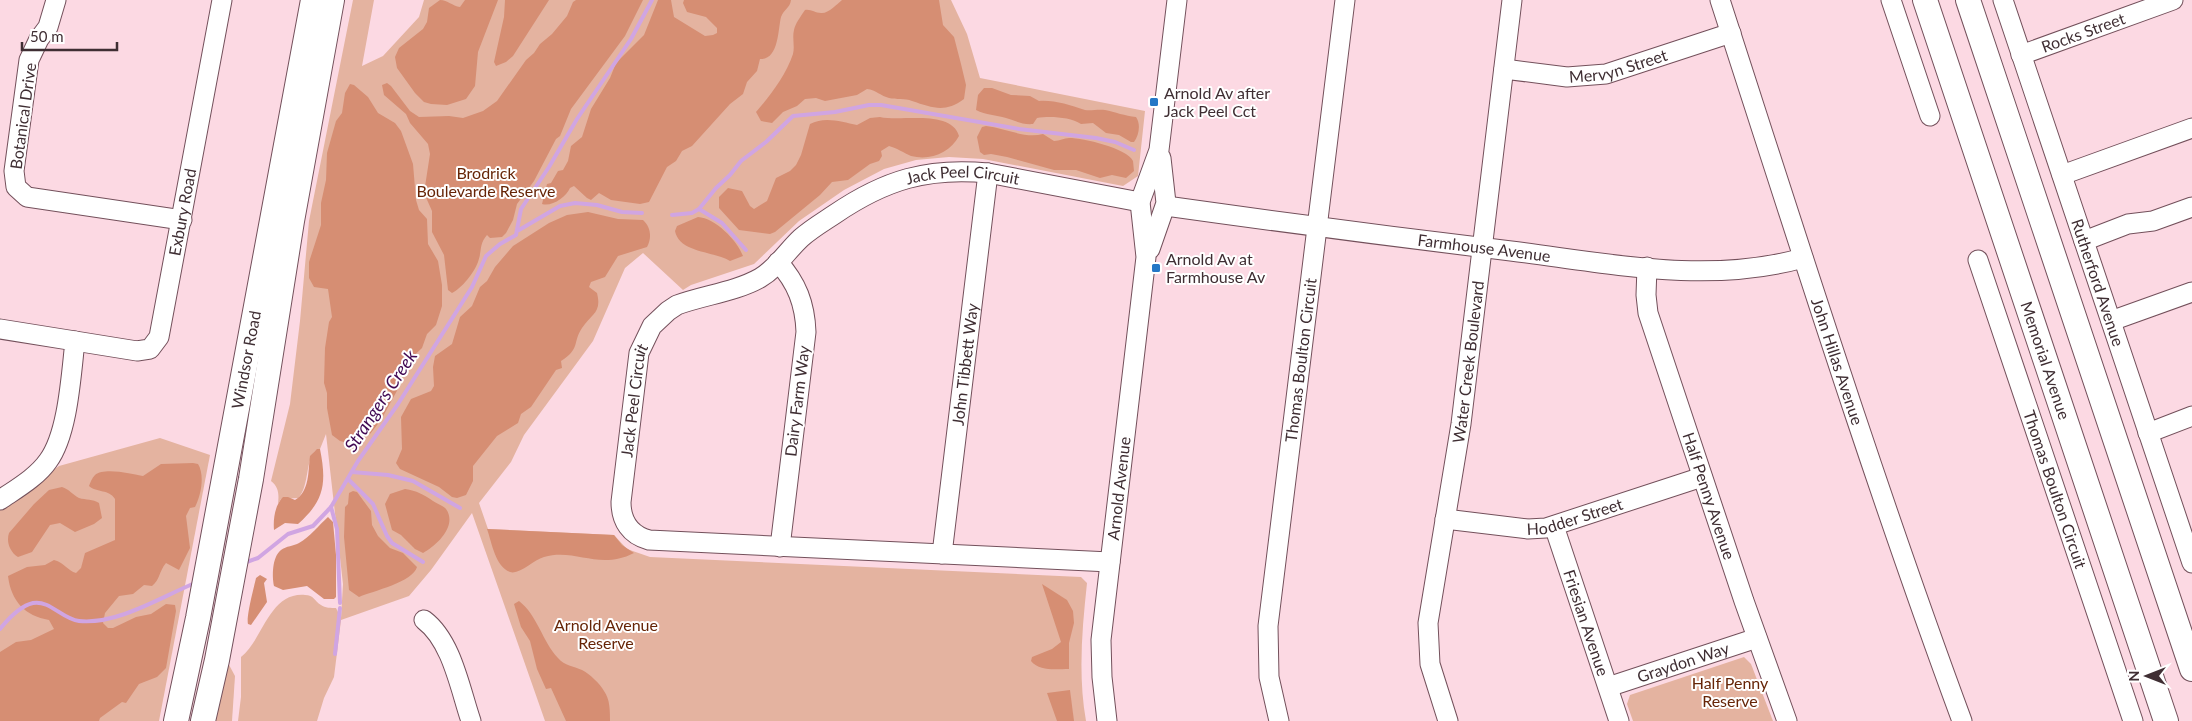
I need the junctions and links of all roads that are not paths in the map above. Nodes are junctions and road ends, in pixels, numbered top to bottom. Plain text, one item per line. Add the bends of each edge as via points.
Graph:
1 (56, 0) edge
2 (222, 0) edge
3 (313, 0) edge
4 (332, 0) edge
5 (1177, 0) edge
6 (1345, 0) edge
7 (1512, 0) edge
8 (1720, 0) edge
9 (1891, 0) edge
10 (1925, 0) edge
11 (1968, 0) edge
12 (2003, 0) edge
13 (2173, 0) edge
14 (1731, 33) junction
15 (2021, 55) junction
16 (1504, 69) junction
17 (1930, 116) dead end
18 (2192, 128) edge
19 (1159, 150) junction
20 (988, 173) junction
21 (2062, 175) junction
22 (1142, 202) junction
23 (1164, 205) junction
24 (2192, 208) edge
25 (182, 220) junction
26 (1318, 227) junction
27 (2084, 241) junction
28 (1482, 248) junction
29 (1146, 257) junction
30 (1803, 258) junction
31 (1978, 260) dead end
32 (778, 262) junction
33 (1647, 267) junction
34 (2192, 292) edge
35 (2111, 321) junction
36 (0, 328) edge
37 (76, 341) junction
38 (2192, 416) edge
39 (2148, 433) junction
40 (1702, 477) junction
41 (0, 500) edge
42 (1445, 519) junction
43 (1554, 526) junction
44 (2189, 543) edge
45 (780, 547) junction
46 (942, 554) junction
47 (1110, 562) junction
48 (2192, 563) edge
49 (424, 620) dead end
50 (1757, 638) junction
51 (2192, 669) edge
52 (1608, 688) junction
53 (176, 721) edge
54 (203, 721) edge
55 (471, 721) edge
56 (1107, 721) edge
57 (1280, 721) edge
58 (1448, 721) edge
59 (1620, 721) edge
60 (1787, 721) edge
61 (1962, 721) edge
62 (2133, 721) edge
63 (2166, 721) edge

1 - 25 street, Botanical Drive via 48,26 29,60 14,171 16,187 27,197
2 - 25 street, Exbury Road
3 - 53 main road, Windsor Road via 213,542
4 - 54 main road, Windsor Road via 292,221 262,417
5 - 19 street, Arnold Avenue
6 - 26 street, Thomas Boulton Circuit
7 - 16 street, Water Creek Boulevard
8 - 14 street, John Hillas Avenue
9 - 17 street
10 - 63 main road, Memorial Avenue
11 - 51 main road
12 - 15 street, Rutherford Avenue
13 - 15 street, Rocks Street
14 - 16 street, Mervyn Street via 1606,74 1568,77
14 - 30 street, John Hillas Avenue
15 - 21 street, Rutherford Avenue
16 - 28 street, Water Creek Boulevard
18 - 21 street
19 - 22 street, Arnold Avenue
19 - 23 street, Arnold Avenue via 1163,164
20 - 22 street, Jack Peel Circuit
20 - 32 street, Jack Peel Circuit via 929,173 879,187 810,230
20 - 46 street, John Tibbett Way
21 - 27 street, Rutherford Avenue
22 - 23 street, Jack Peel Circuit via 1145,214 1153,217
22 - 29 street, Arnold Avenue
23 - 26 street, Farmhouse Avenue
23 - 29 street, Arnold Avenue
24 - 27 street via 2153,221 2128,224
25 - 37 street, Exbury Road via 160,337 150,349 137,352
26 - 28 street, Farmhouse Avenue
26 - 57 street, Thomas Boulton Circuit via 1268,626 1269,678
27 - 35 street, Rutherford Avenue
28 - 33 street, Farmhouse Avenue
28 - 42 street, Water Creek Boulevard via 1461,424
29 - 47 street, Arnold Avenue
30 - 33 street, Farmhouse Avenue via 1772,266 1726,271
30 - 61 street, John Hillas Avenue
31 - 62 street, Thomas Boulton Circuit
32 - 45 street, Dairy Farm Way via 793,280 801,297 806,332
32 - 45 street, Jack Peel Circuit via 752,282 677,305 659,318 646,334 637,363 621,510 632,532 649,540
33 - 40 street, Half Penny Avenue via 1648,313
34 - 35 street
35 - 39 street, Rutherford Avenue
36 - 37 street, Exbury Road
37 - 41 street via 60,439 48,462
38 - 39 street
39 - 44 street, Rutherford Avenue
40 - 43 street, Hodder Street
40 - 50 street, Half Penny Avenue
42 - 43 street, Hodder Street via 1528,529
42 - 58 street, Water Creek Boulevard via 1429,610 1428,637 1433,678
43 - 52 street, Friesian Avenue
44 - 48 street, Rutherford Avenue
45 - 46 street, Jack Peel Circuit
46 - 47 street, Jack Peel Circuit
47 - 56 street, Arnold Avenue via 1101,664
49 - 55 street via 445,645
50 - 52 street, Graydon Way
50 - 60 street, Half Penny Avenue
52 - 59 street, Friesian Avenue

